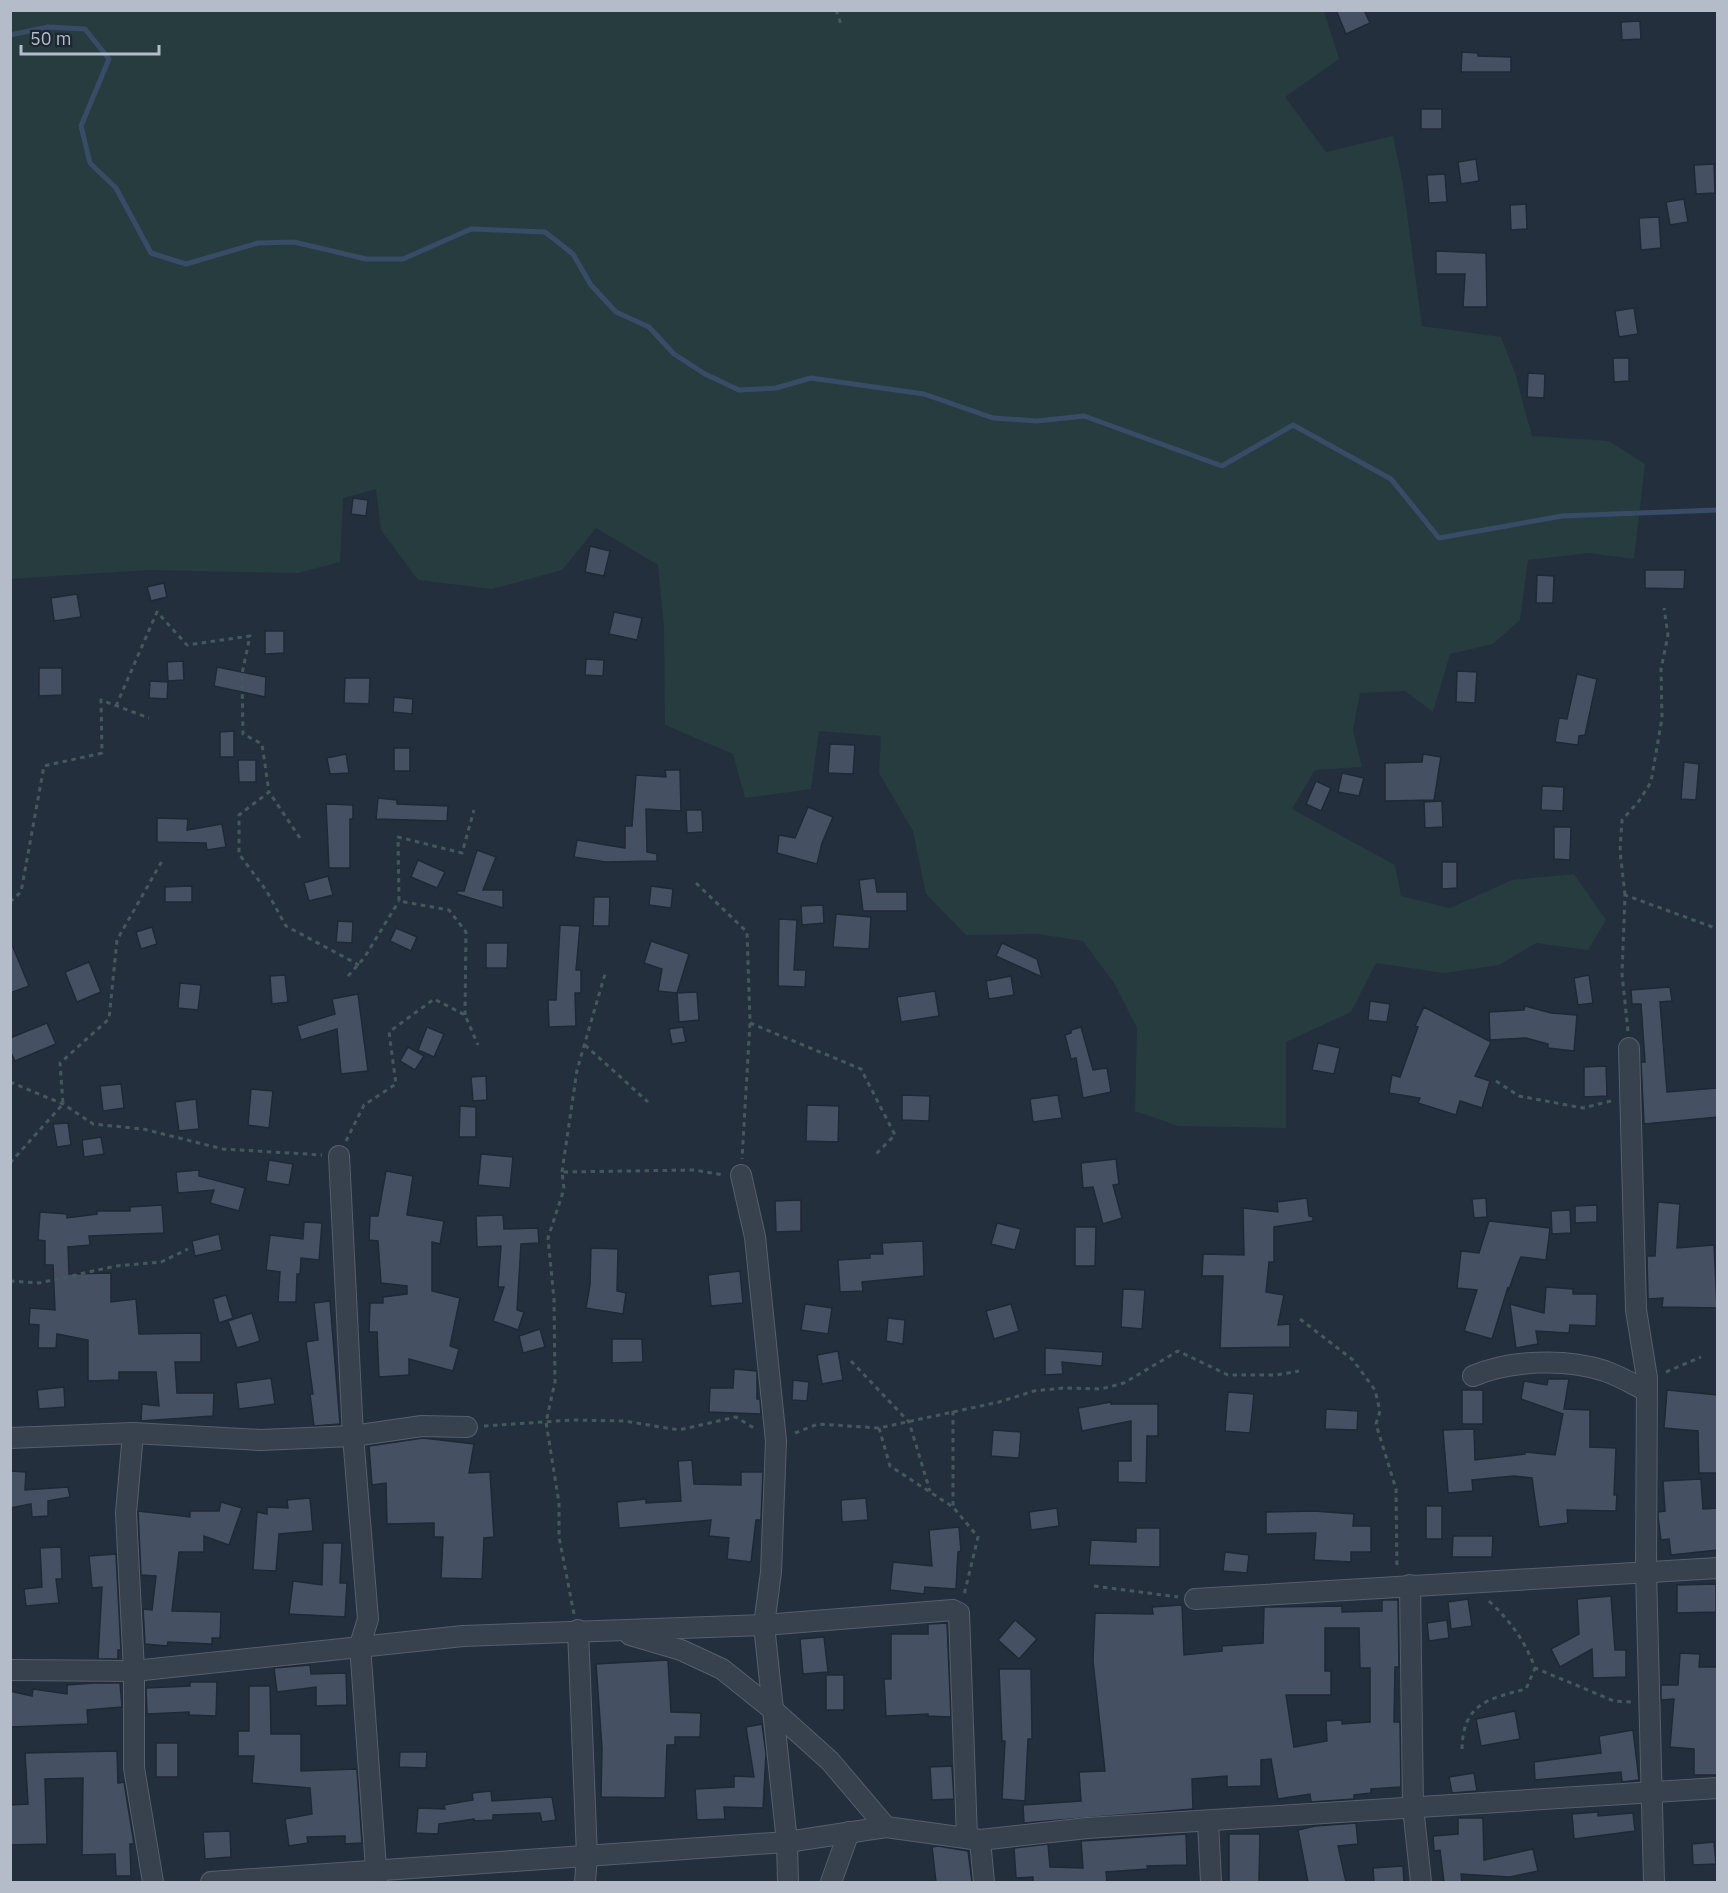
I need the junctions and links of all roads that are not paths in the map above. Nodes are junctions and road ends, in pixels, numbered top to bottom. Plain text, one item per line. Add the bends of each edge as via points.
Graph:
1 (1629, 1048) road end
2 (339, 1156) road end
3 (741, 1175) road end
4 (1473, 1376) dead end
5 (1647, 1384) junction
6 (467, 1427) road end
7 (133, 1433) junction
8 (353, 1436) junction
9 (10, 1438) edge
10 (1718, 1568) edge
11 (1646, 1571) junction
12 (1403, 1586) junction
13 (1195, 1599) road end
14 (764, 1626) junction
15 (610, 1629) junction
16 (578, 1630) junction
17 (360, 1646) junction
18 (10, 1670) edge
19 (134, 1671) junction
20 (772, 1709) junction
21 (1718, 1788) edge
22 (1654, 1792) junction
23 (1413, 1807) junction
24 (1208, 1822) junction
25 (886, 1827) junction
26 (849, 1832) junction
27 (973, 1839) junction
28 (787, 1842) junction
29 (587, 1856) junction
30 (376, 1877) edge
31 (153, 1882) edge
32 (211, 1882) edge
33 (585, 1882) edge
34 (788, 1882) edge
35 (831, 1882) edge
36 (984, 1882) edge
37 (1211, 1882) edge
38 (1421, 1882) edge
39 (1654, 1882) edge

1 - 5 street via 1636,1310
2 - 8 street
3 - 14 street via 755,1237 776,1441 771,1572
4 - 5 street via 1495,1366 1562,1364
5 - 11 street
6 - 8 street via 422,1426
7 - 8 street via 261,1440
7 - 9 street
7 - 19 street via 126,1513
8 - 17 street via 368,1619
10 - 11 street
11 - 12 street
11 - 22 street
12 - 13 street
12 - 23 street
14 - 15 street
14 - 20 street
14 - 27 street via 942,1609 959,1613
15 - 16 street
15 - 20 street via 681,1650 722,1669
16 - 17 street
16 - 29 street
17 - 19 street
17 - 30 street
18 - 19 street
19 - 31 street via 135,1768
20 - 25 street via 830,1761
20 - 28 street
21 - 22 street
22 - 23 street
22 - 39 street
23 - 24 street
23 - 38 street
24 - 27 street
24 - 37 street
25 - 26 street
25 - 27 street
26 - 28 street
26 - 35 street
27 - 36 street
28 - 29 street
28 - 34 street
29 - 30 street
29 - 33 street
30 - 32 street

